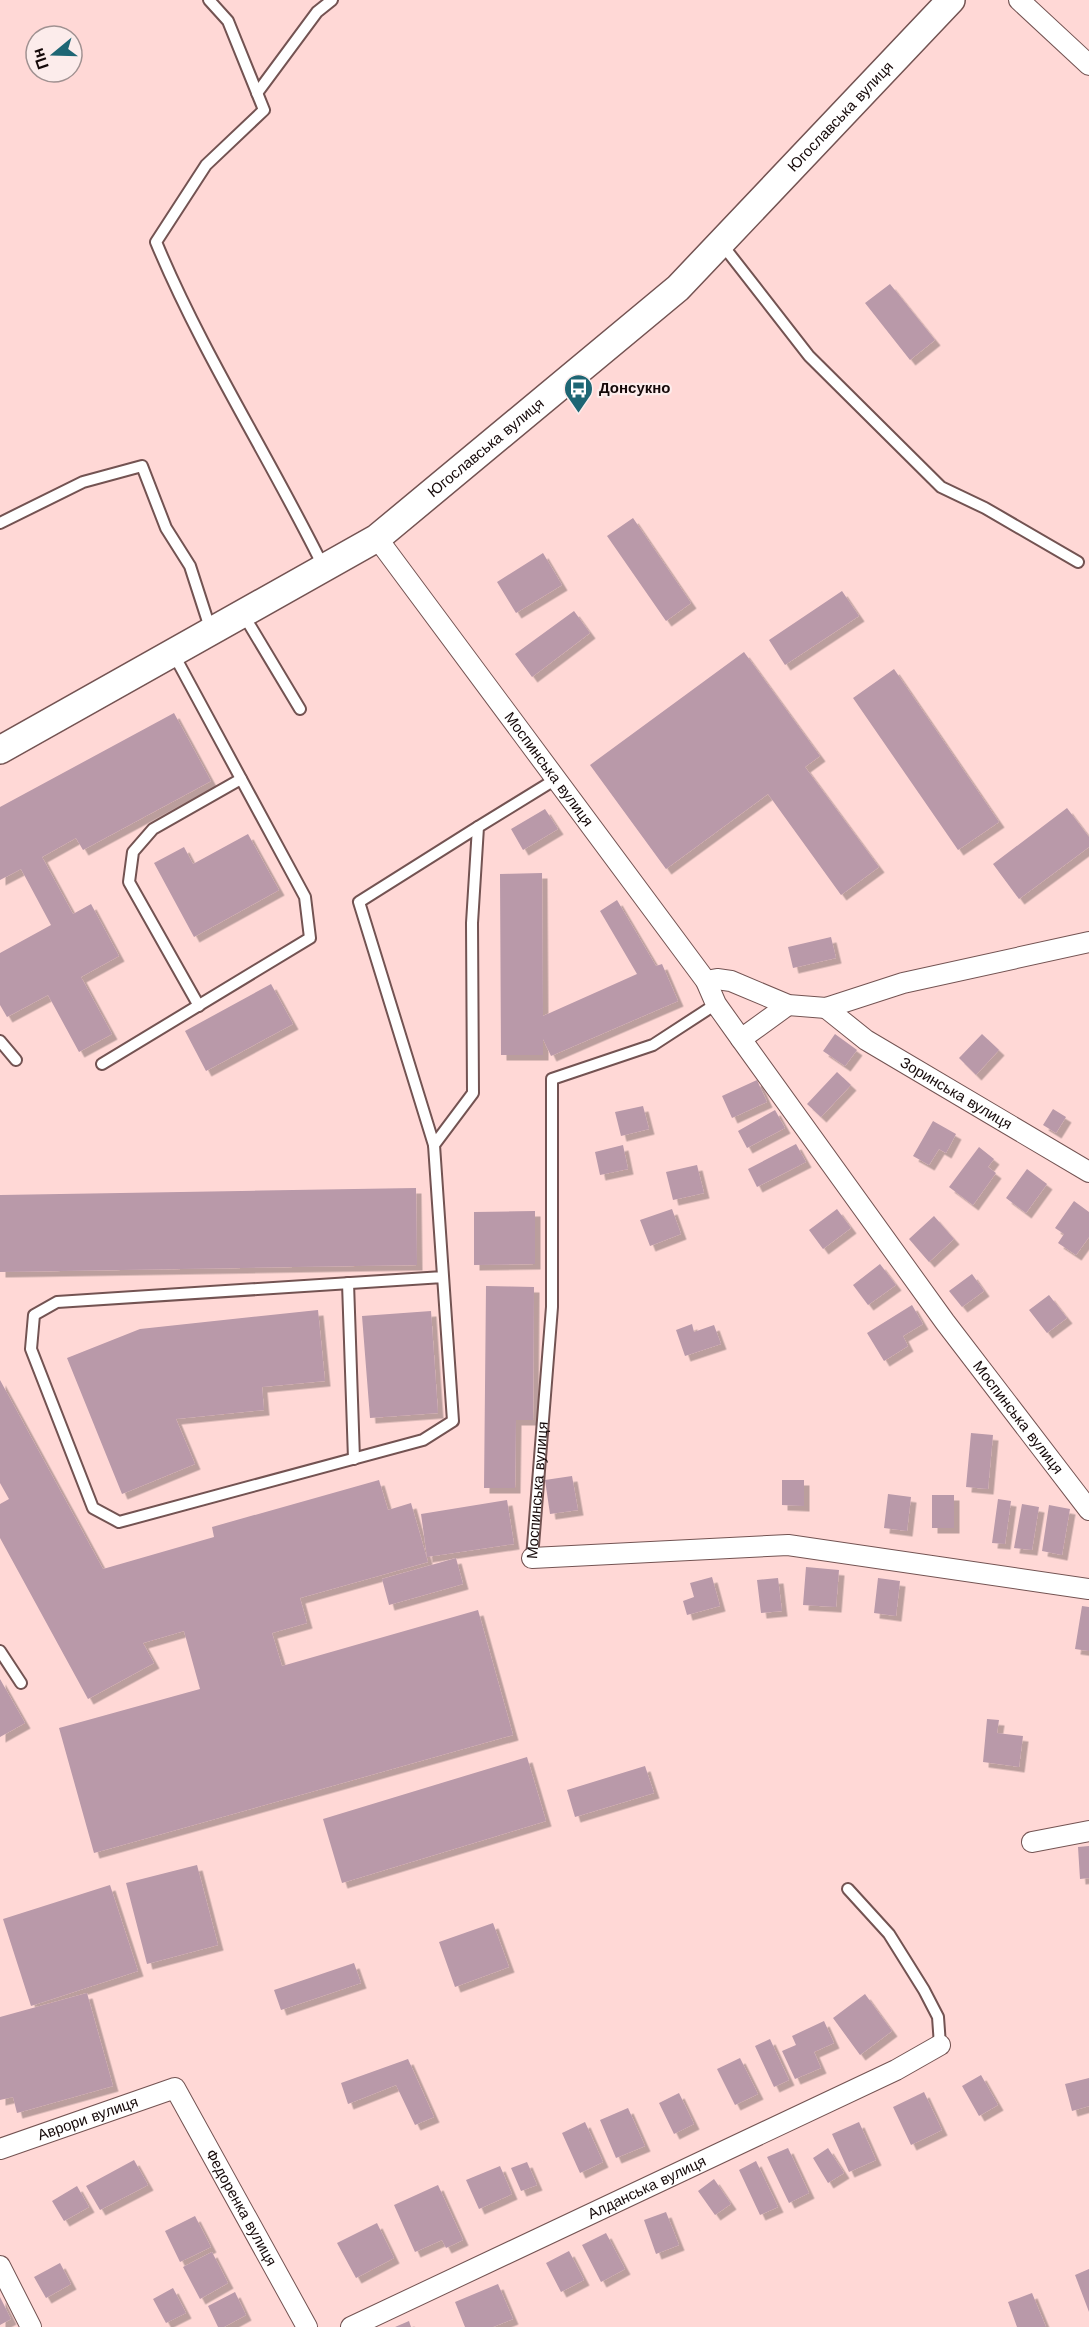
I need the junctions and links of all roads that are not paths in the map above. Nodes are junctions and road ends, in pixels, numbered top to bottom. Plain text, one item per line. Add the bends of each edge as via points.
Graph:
1 (209, 0) edge
2 (332, 0) edge
3 (951, 0) edge
4 (1019, 0) edge
5 (1089, 65) edge
6 (257, 93) junction
7 (721, 242) junction
8 (0, 523) edge
9 (377, 538) junction
10 (1078, 562) dead end
11 (324, 568) junction
12 (243, 614) junction
13 (211, 631) junction
14 (173, 653) junction
15 (300, 709) dead end
16 (0, 750) edge
17 (241, 779) junction
18 (556, 779) junction
19 (478, 827) junction
20 (1089, 942) edge
21 (706, 981) junction
22 (716, 1004) junction
23 (199, 1005) junction
24 (788, 1005) junction
25 (826, 1008) junction
26 (741, 1039) junction
27 (0, 1041) edge
28 (16, 1060) dead end
29 (102, 1064) dead end
30 (434, 1145) junction
31 (1089, 1172) edge
32 (443, 1277) junction
33 (348, 1283) junction
34 (354, 1459) junction
35 (1089, 1510) edge
36 (532, 1558) joint
37 (1089, 1589) edge
38 (0, 1651) edge
39 (21, 1683) dead end
40 (1089, 1831) edge
41 (1032, 1842) dead end
42 (848, 1889) dead end
43 (940, 2045) joint
44 (175, 2088) joint
45 (0, 2149) edge
46 (0, 2266) edge
47 (31, 2327) edge
48 (307, 2327) edge
49 (351, 2327) edge

1 - 6 lane via 228,21
2 - 6 lane via 317,12
3 - 7 main road, Югославська вулиця
4 - 5 street
6 - 11 lane via 264,110 206,165 156,242 196,331
7 - 9 main road, Югославська вулиця via 678,288
7 - 10 lane via 809,356 941,487
8 - 13 lane via 83,482 142,466 166,528 190,566
9 - 11 main road, Югославська вулиця
9 - 18 street, Моспинська вулиця
11 - 12 main road, Югославська вулиця
12 - 13 main road, Югославська вулиця
12 - 15 lane
13 - 14 main road, Югославська вулиця
14 - 16 main road, Югославська вулиця
14 - 17 lane
17 - 23 lane via 153,830 133,852 129,882
17 - 23 lane via 305,897 310,938
18 - 19 lane
18 - 21 street, Моспинська вулиця
19 - 30 lane via 472,922 473,1094
19 - 30 lane via 359,902
20 - 25 street via 903,983
21 - 22 street, Моспинська вулиця
21 - 24 street via 730,981
22 - 26 street, Моспинська вулиця
22 - 36 lane, Моспинська вулиця via 653,1045 552,1079 552,1307
23 - 29 lane
24 - 25 street
24 - 26 street
25 - 31 street, Зоринська вулиця via 866,1040
26 - 35 street, Моспинська вулиця via 945,1322
27 - 28 lane
30 - 32 lane
32 - 33 lane
32 - 34 lane via 453,1421 423,1440
33 - 34 lane
33 - 34 lane via 57,1302 34,1315 31,1349 93,1508 119,1522
36 - 37 street, Моспинська вулиця via 788,1545
38 - 39 lane
40 - 41 street
42 - 43 lane via 889,1934 924,1990 938,2017
43 - 49 street, Алданська вулиця via 896,2070
44 - 45 street, Аврори вулиця
44 - 48 street, Федоренка вулиця
46 - 47 street

